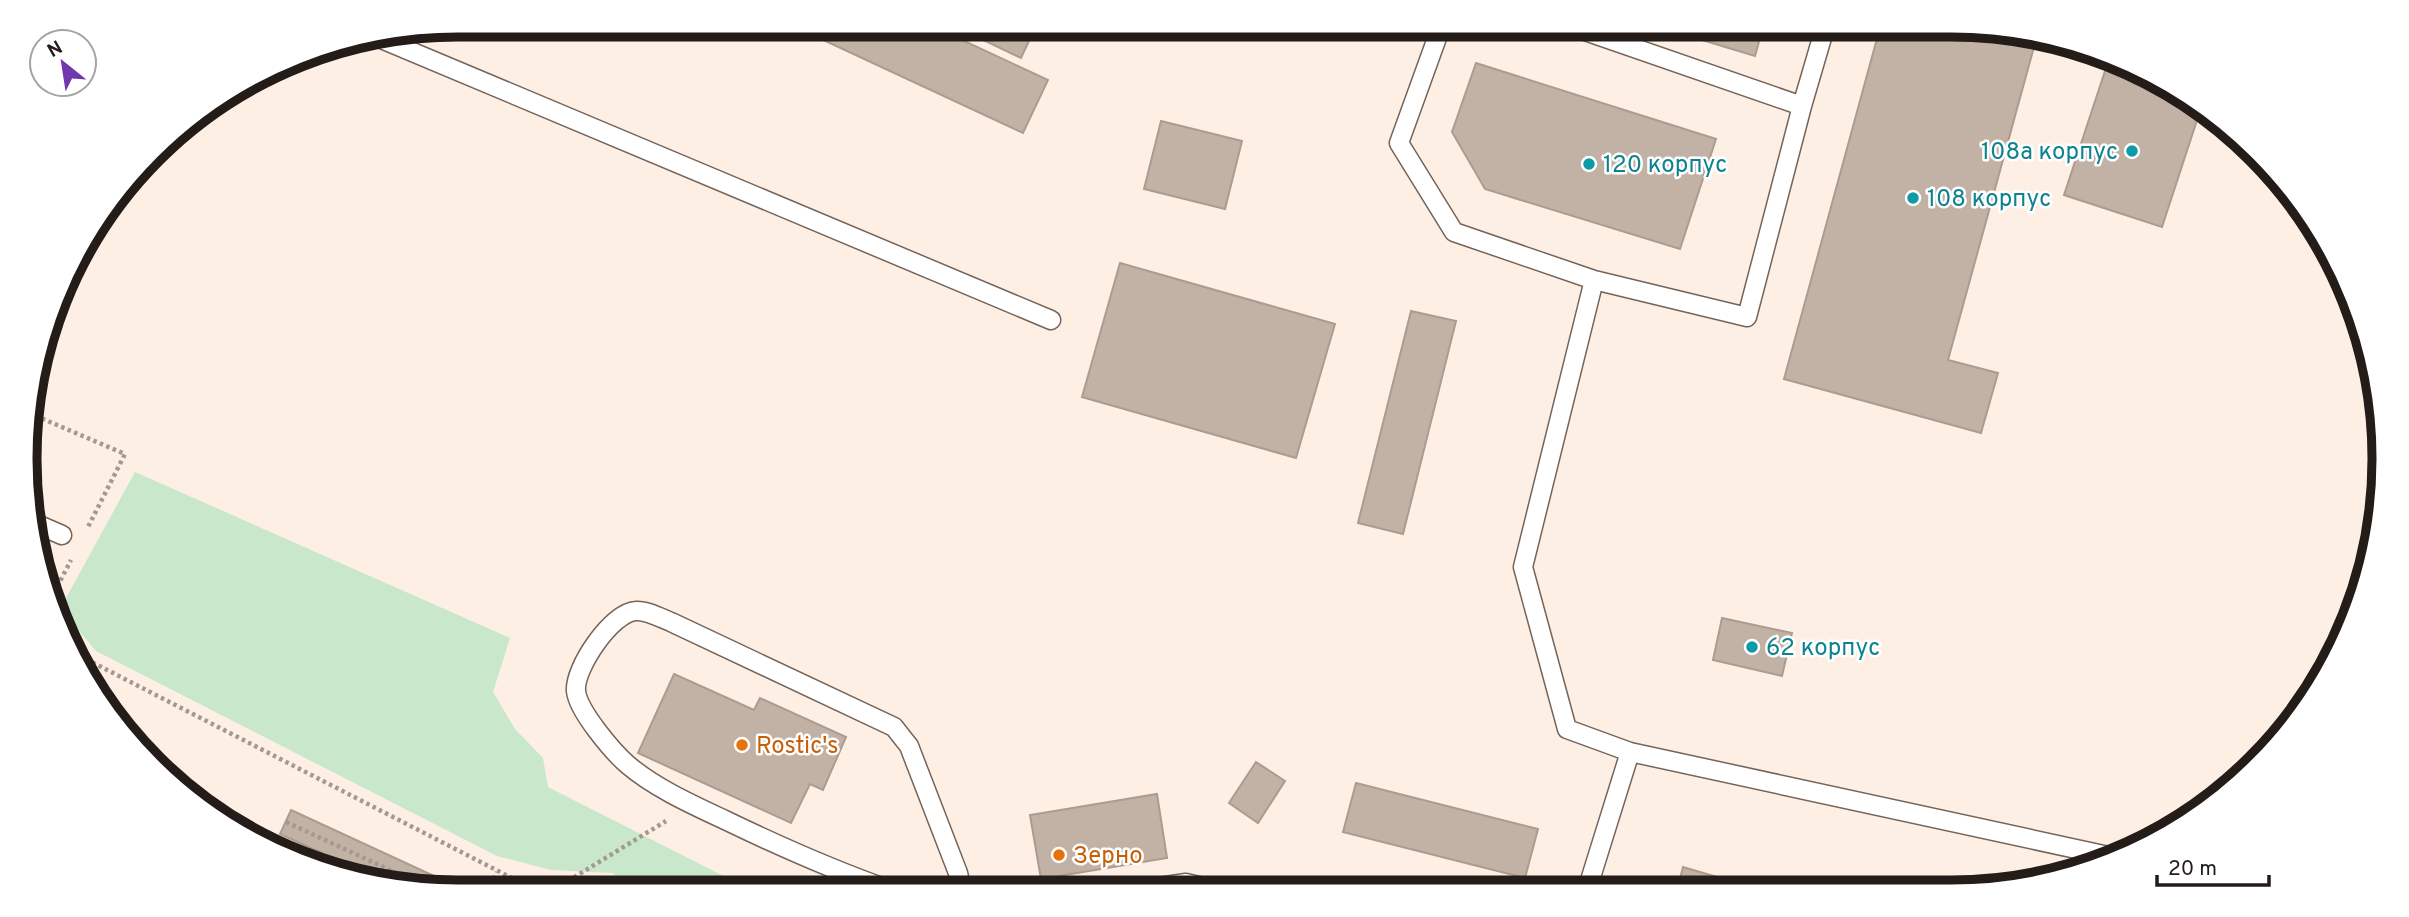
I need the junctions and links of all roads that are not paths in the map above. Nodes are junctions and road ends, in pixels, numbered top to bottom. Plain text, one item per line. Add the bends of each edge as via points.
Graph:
1 (1436, 37) edge
2 (1603, 37) edge
3 (1822, 37) edge
4 (390, 42) edge
5 (1802, 106) junction
6 (1594, 280) junction
7 (1051, 320) dead end
8 (42, 526) edge
9 (62, 535) dead end
10 (1630, 752) junction
11 (2097, 854) edge
12 (862, 880) edge
13 (960, 880) edge
14 (1590, 880) edge

1 - 6 lane via 1399,143 1454,232
2 - 5 lane
3 - 5 lane
4 - 7 lane
5 - 6 lane via 1747,317
6 - 10 lane via 1523,567 1567,729
8 - 9 lane
10 - 11 lane
10 - 14 lane
12 - 13 lane via 813,863 693,805 611,750 576,694 577,679 610,623 638,610 671,622 894,727 908,746

